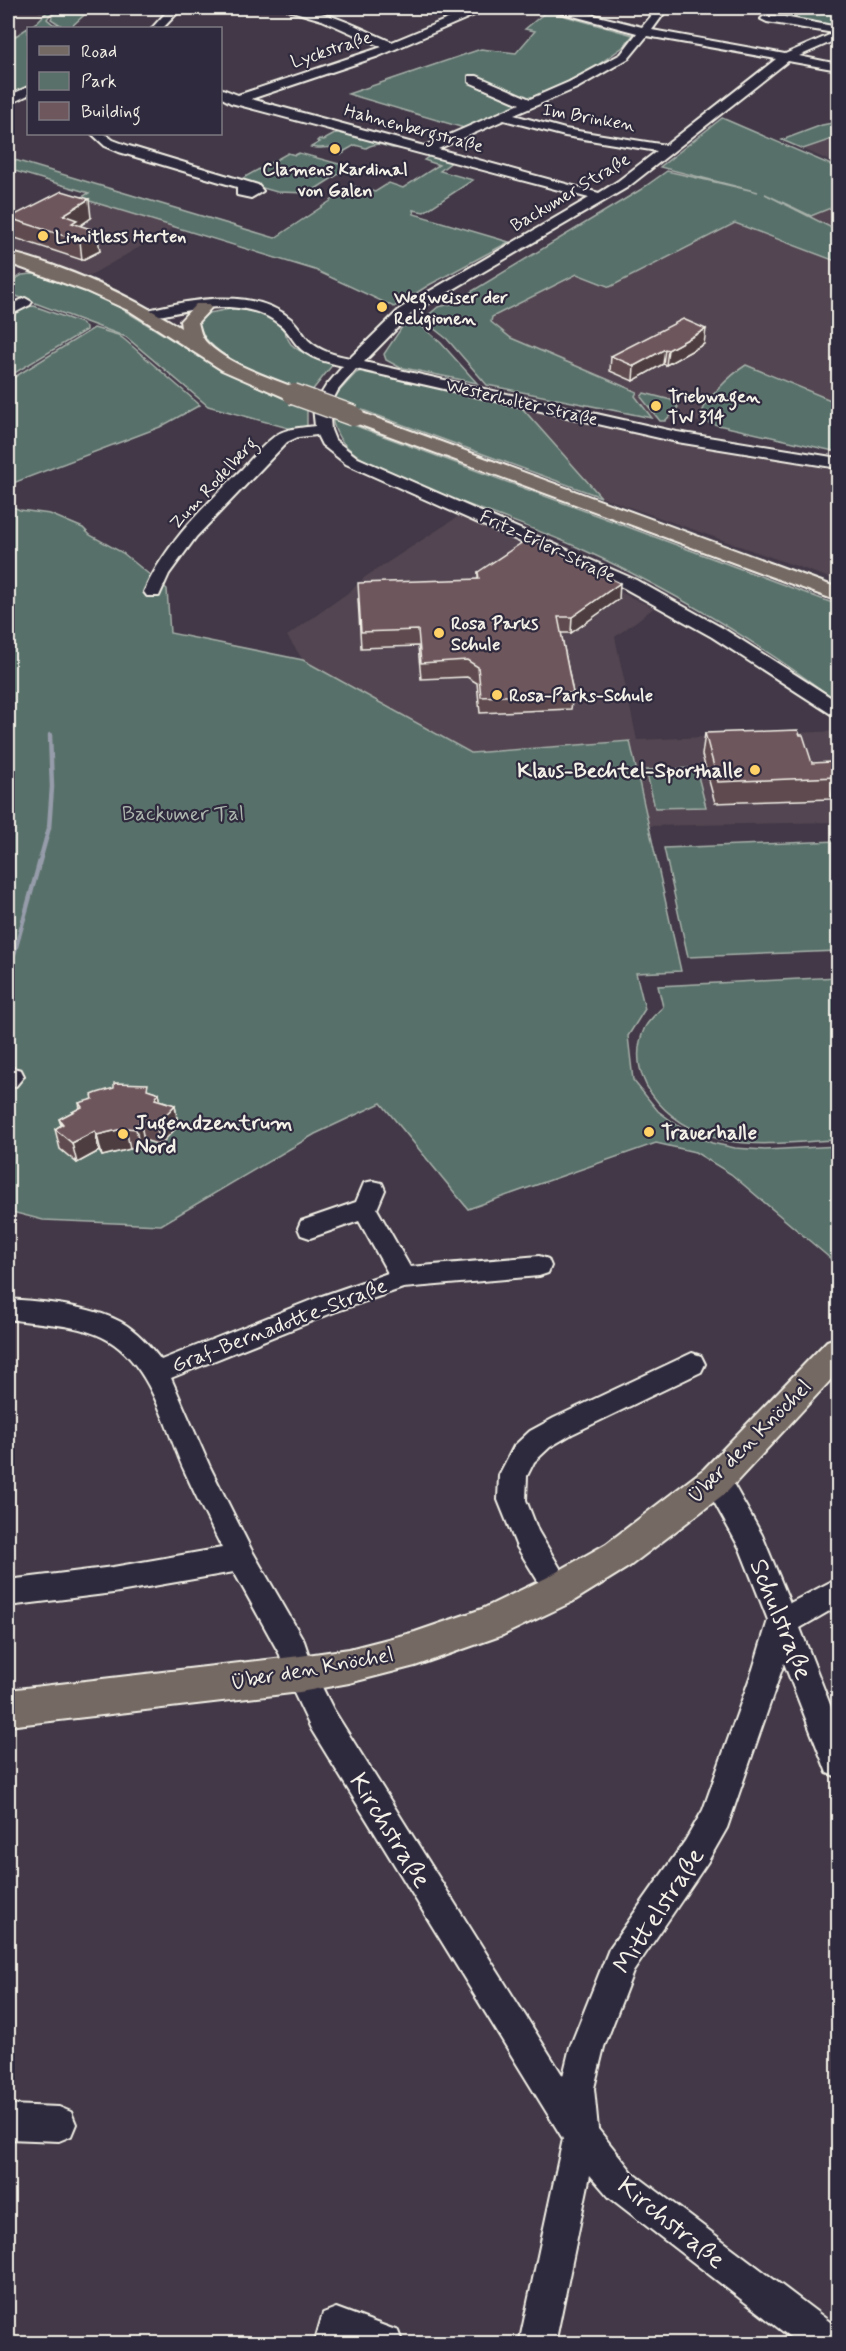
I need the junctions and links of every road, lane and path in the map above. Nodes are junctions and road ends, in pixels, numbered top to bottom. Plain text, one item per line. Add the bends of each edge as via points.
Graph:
1 (176, 8) edge
2 (292, 8) edge
3 (482, 8) edge
4 (555, 8) edge
5 (663, 8) edge
6 (767, 19) dead end
7 (158, 27) edge
8 (838, 30) edge
9 (645, 32) junction
10 (838, 35) edge
11 (393, 47) junction
12 (785, 58) junction
13 (838, 67) edge
14 (473, 79) dead end
15 (27, 92) edge
16 (222, 93) edge
17 (237, 99) junction
18 (8, 102) edge
19 (222, 103) edge
20 (530, 104) junction
21 (504, 116) junction
22 (99, 135) edge
23 (669, 149) junction
24 (425, 150) junction
25 (246, 188) dead end
26 (600, 197) junction
27 (8, 257) edge
28 (26, 302) dead end
29 (224, 303) junction
30 (202, 308) junction
31 (8, 312) edge
32 (153, 316) junction
33 (203, 351) junction
34 (354, 364) junction
35 (323, 430) junction
36 (838, 463) edge
37 (153, 592) dead end
38 (838, 595) edge
39 (838, 710) edge
40 (310, 1228) dead end
41 (539, 1266) dead end
42 (403, 1278) junction
43 (8, 1309) edge
44 (838, 1351) edge
45 (692, 1364) dead end
46 (156, 1373) junction
47 (716, 1480) junction
48 (241, 1558) junction
49 (559, 1590) junction
50 (838, 1591) edge
51 (8, 1593) edge
52 (781, 1623) junction
53 (300, 1674) junction
54 (8, 1708) edge
55 (838, 1762) edge
56 (8, 2122) edge
57 (59, 2124) dead end
58 (580, 2136) junction
59 (332, 2343) edge
60 (385, 2343) edge
61 (537, 2343) edge
62 (830, 2343) edge

1 - 7 street
2 - 11 street
3 - 11 street, Lyckstraße
4 - 9 street
5 - 9 street
6 - 8 street
9 - 12 street
9 - 20 street via 625,56
10 - 12 street, Backumer Straße
11 - 17 street, Lyckstraße
12 - 13 street
12 - 23 street, Backumer Straße
14 - 20 street
15 - 18 street
16 - 17 street, Hahnenbergstraße
17 - 19 street, Lyckstraße
17 - 24 street, Hahnenbergstraße
20 - 21 street
21 - 23 street, Im Brinken via 559,132
21 - 24 street
22 - 25 street via 124,149
23 - 26 street, Backumer Straße
24 - 26 street, Hahnenbergstraße
26 - 34 street, Backumer Straße via 417,303
27 - 32 main road via 92,287
28 - 31 street
29 - 30 street, Westerholter Straße
29 - 32 street, Westerholter Straße via 200,304
29 - 34 street, Westerholter Straße via 270,312 286,321 312,350
30 - 32 street, Westerholter Straße
30 - 33 main road via 189,321 192,336
32 - 33 main road
33 - 38 main road, bridge via 293,394
34 - 35 street via 321,406
34 - 36 street, Westerholter Straße via 677,437
35 - 37 street, Zum Rodelberg via 281,439 188,535 156,581
35 - 39 street, Fritz-Erler-Straße via 328,442 352,461 630,584 726,637
40 - 42 street, Graf-Bernadotte-Straße via 369,1199
41 - 42 street, Graf-Bernadotte-Straße
42 - 46 street, Graf-Bernadotte-Straße
43 - 46 street, Kirchstraße via 72,1317 111,1329 136,1348
44 - 47 main road, Über den Knöchel
45 - 49 street via 563,1426 524,1454 513,1475 512,1500 527,1538
46 - 48 street, Kirchstraße
47 - 49 main road, Über den Knöchel via 631,1547
47 - 52 street, Schulstraße via 752,1544
48 - 51 street
48 - 53 street, Kirchstraße via 294,1651
49 - 53 main road, Über den Knöchel via 490,1623 415,1649
50 - 52 street
52 - 55 street, Schulstraße
52 - 58 street, Mittelstraße via 716,1817 621,1961 591,2036 577,2088
53 - 54 main road, Über den Knöchel
53 - 58 street, Kirchstraße via 322,1719
56 - 57 street
58 - 61 street, Mittelstraße
58 - 62 street, Kirchstraße via 621,2185
59 - 60 street via 336,2326

